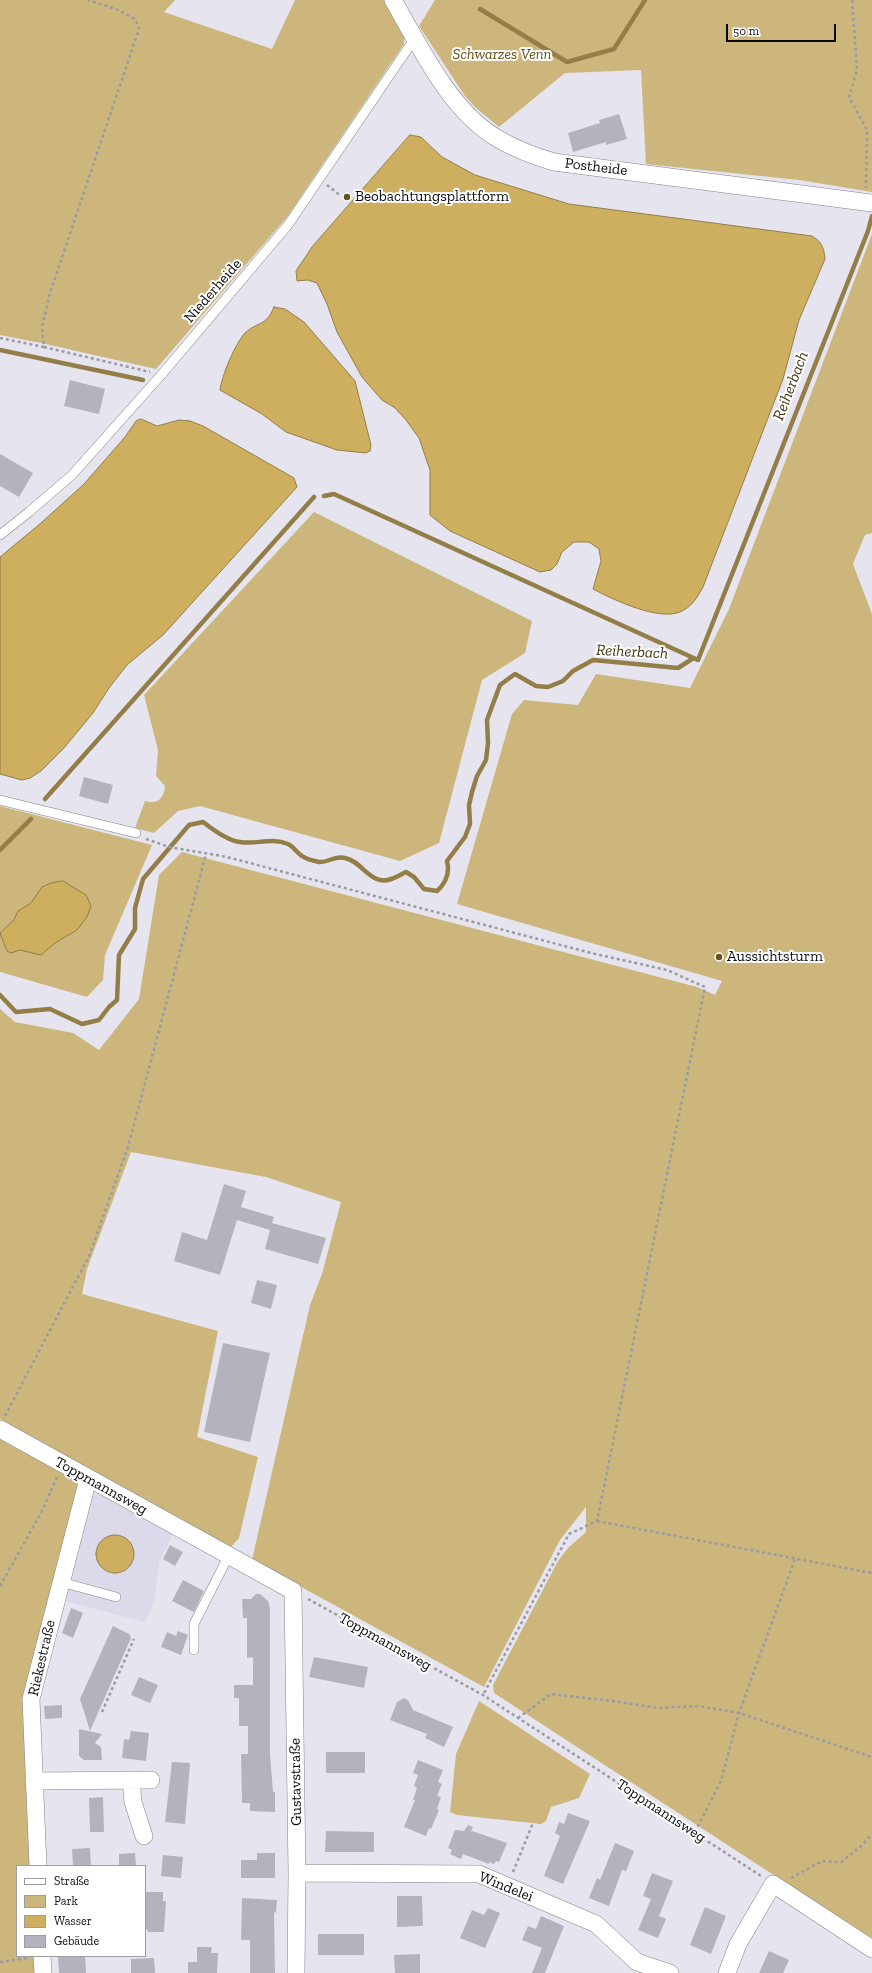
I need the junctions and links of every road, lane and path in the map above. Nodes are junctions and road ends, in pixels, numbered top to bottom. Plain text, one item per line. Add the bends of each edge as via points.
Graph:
1 (88, 0) edge
2 (393, 0) edge
3 (852, 0) edge
4 (415, 38) junction
5 (319, 179) junction
6 (341, 196) dead end
7 (869, 202) edge
8 (0, 338) edge
9 (44, 347) junction
10 (162, 374) junction
11 (0, 535) edge
12 (0, 800) edge
13 (136, 834) joint
14 (206, 854) junction
15 (2, 1424) edge
16 (63, 1465) junction
17 (88, 1479) junction
18 (597, 1521) junction
19 (229, 1555) junction
20 (795, 1559) junction
21 (872, 1573) edge
22 (61, 1582) junction
23 (0, 1586) edge
24 (293, 1591) junction
25 (116, 1597) dead end
26 (134, 1639) dead end
27 (194, 1650) dead end
28 (483, 1695) junction
29 (102, 1712) dead end
30 (739, 1713) junction
31 (518, 1718) junction
32 (872, 1757) edge
33 (131, 1780) junction
34 (151, 1780) dead end
35 (34, 1781) junction
36 (533, 1823) dead end
37 (694, 1832) junction
38 (872, 1834) edge
39 (144, 1836) dead end
40 (38, 1865) edge
41 (297, 1873) junction
42 (758, 1874) dead end
43 (775, 1885) junction
44 (507, 1886) junction
45 (872, 1949) edge
46 (35, 1957) edge
47 (42, 1957) edge
48 (0, 1962) edge
49 (43, 1973) edge
50 (296, 1973) edge
51 (670, 1973) edge
52 (727, 1973) edge

1 - 9 path via 116,9 135,19 139,29 50,293 42,327
2 - 4 street, Postheide
3 - 7 path via 857,70 850,97 867,130
4 - 5 lane, Niederheide
4 - 7 street, Postheide via 446,88 470,116 494,136 534,156 554,162
5 - 6 path
5 - 10 lane, Niederheide via 288,225
8 - 9 path
9 - 10 path
10 - 11 lane, Niederheide via 72,475
12 - 13 lane
13 - 14 path via 151,842
14 - 15 path via 128,1147 89,1256
14 - 18 path via 227,857 591,953 667,970 704,987
15 - 16 street, Toppmannsweg
16 - 17 street, Toppmannsweg
16 - 23 path via 42,1513
17 - 19 street, Toppmannsweg
17 - 22 street, Riekestraße
18 - 20 path
18 - 28 path via 569,1534
19 - 24 street, Toppmannsweg
19 - 27 lane via 194,1624
20 - 21 path
20 - 30 path
22 - 25 lane
22 - 35 street, Riekestraße via 31,1699
24 - 28 path, Toppmannsweg
24 - 41 street, Gustavstraße
26 - 29 path
28 - 31 path, Toppmannsweg
30 - 31 path via 699,1706 658,1708 613,1700 551,1694
30 - 32 path
30 - 37 path via 721,1781
31 - 37 path, Toppmannsweg
33 - 34 street
33 - 35 street
33 - 39 street via 133,1802
35 - 40 street, Riekestraße
36 - 44 path
37 - 42 path, Toppmannsweg
38 - 43 path via 840,1862 822,1861
41 - 44 street, Windelei via 479,1874
41 - 50 street, Gustavstraße
43 - 45 street
43 - 52 street via 738,1944
44 - 51 street, Windelei via 596,1924 637,1962
46 - 48 path
47 - 49 street

